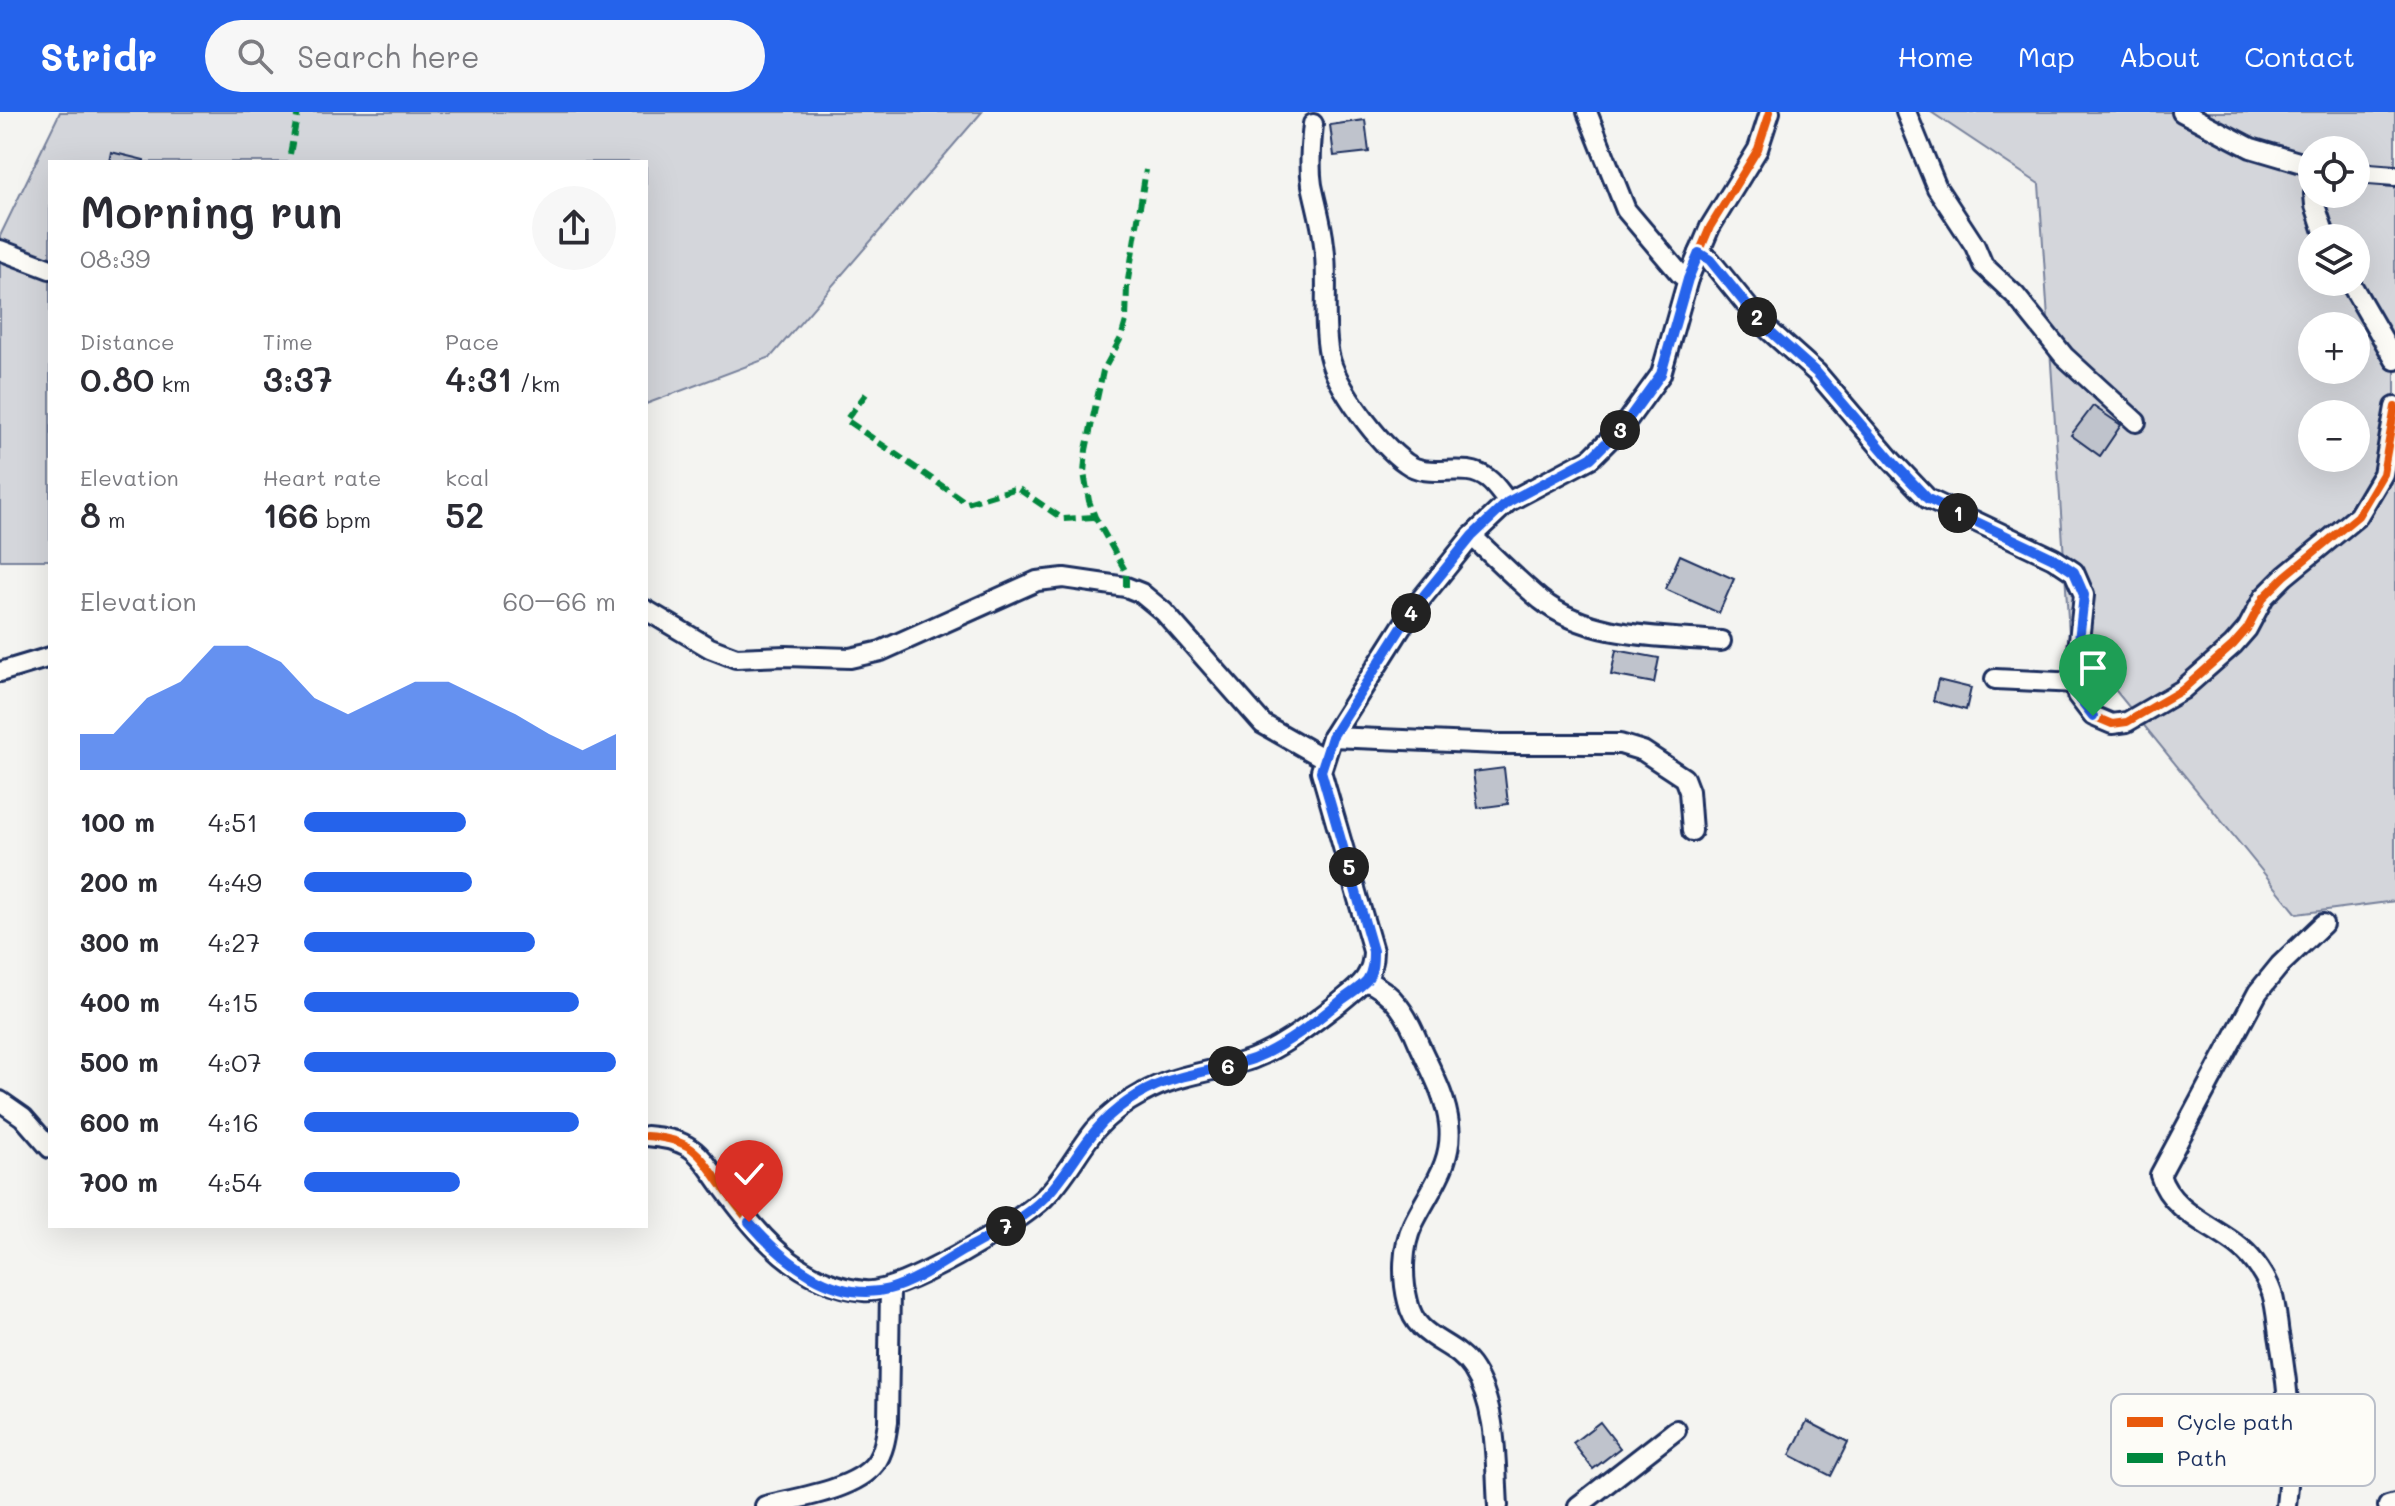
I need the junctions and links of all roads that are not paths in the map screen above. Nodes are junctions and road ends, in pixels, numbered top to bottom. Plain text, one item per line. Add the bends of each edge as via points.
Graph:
1 (1587, 112) edge
2 (1770, 112) edge
3 (1906, 112) edge
4 (2182, 112) edge
5 (1313, 124) dead end
6 (2298, 162) edge
7 (2370, 174) edge
8 (2395, 176) edge
9 (0, 250) edge
10 (1699, 253) junction
11 (48, 268) edge
12 (1688, 279) junction
13 (2358, 296) edge
14 (2395, 360) edge
15 (2395, 407) edge
16 (2136, 422) dead end
17 (1508, 502) junction
18 (1472, 536) junction
19 (648, 611) edge
20 (1721, 641) dead end
21 (48, 658) edge
22 (0, 672) edge
23 (1995, 679) dead end
24 (2077, 683) junction
25 (1332, 737) junction
26 (1323, 758) junction
27 (1692, 831) dead end
28 (2323, 924) dead end
29 (1366, 981) junction
30 (0, 1101) edge
31 (648, 1136) edge
32 (48, 1146) edge
33 (890, 1289) junction
34 (2288, 1394) edge
35 (1676, 1430) dead end
36 (2287, 1486) edge
37 (2395, 1504) edge
38 (765, 1506) edge
39 (1498, 1506) edge
40 (1578, 1506) edge
41 (2286, 1506) edge
42 (2388, 1506) edge

1 - 12 street via 1626,210
2 - 10 street via 1758,149 1731,188
3 - 16 street via 1937,188 1983,265 2064,356
4 - 6 street via 2251,148
5 - 17 street via 1312,183 1327,266 1329,355 1338,379 1360,415 1406,464 1423,472 1469,471 1487,478
7 - 8 street
9 - 11 street
10 - 12 street
10 - 24 street via 1762,324 1817,373 1928,499 2074,572 2084,595
12 - 17 street via 1661,374 1624,425 1591,458
13 - 14 street
15 - 24 street via 2383,474 2358,516 2285,576 2264,597 2233,645 2182,690 2127,722 2112,724 2093,716 2077,695
17 - 18 street
18 - 20 street via 1542,601 1569,617 1606,631
18 - 25 street via 1413,609
19 - 26 street via 736,658 850,658 881,651 1037,581 1064,578 1126,587 1164,612 1263,724
21 - 22 street
23 - 24 street
25 - 26 street
25 - 27 street via 1620,744 1643,751 1684,778
26 - 29 street via 1321,771 1373,951
28 - 34 street via 2258,992 2160,1175 2180,1206 2259,1267 2271,1292
29 - 33 street via 1271,1051 1165,1082 1116,1110 1044,1198 1014,1222
29 - 39 street via 1381,987 1408,1021 1449,1123 1443,1170 1411,1227 1404,1287 1419,1327 1463,1357 1478,1379 1494,1435
30 - 32 street
31 - 33 street via 672,1140 698,1153 772,1249 801,1270 845,1288
33 - 38 street via 888,1422 877,1462 843,1485
35 - 40 street
36 - 41 street
37 - 42 street

